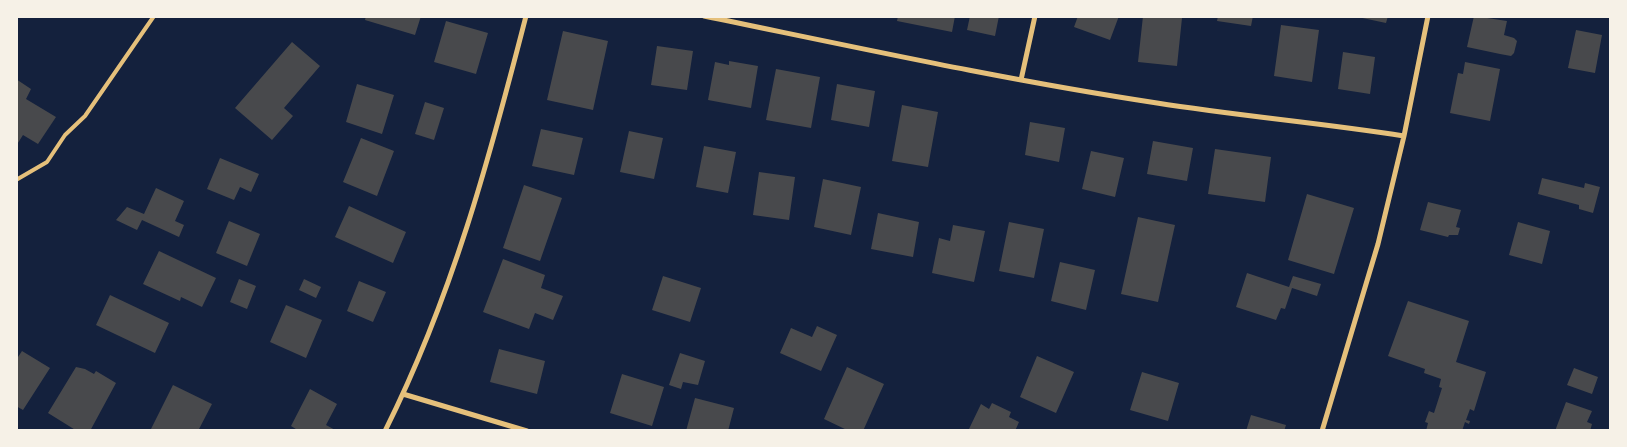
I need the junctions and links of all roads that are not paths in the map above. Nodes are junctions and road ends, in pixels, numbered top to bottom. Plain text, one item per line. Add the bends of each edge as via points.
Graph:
1 (154, 16) edge
2 (526, 16) edge
3 (704, 16) edge
4 (1035, 16) edge
5 (1428, 16) edge
6 (1021, 80) junction
7 (1404, 136) junction
8 (16, 180) edge
9 (403, 394) junction
10 (385, 431) edge
11 (527, 431) edge
12 (1322, 431) edge

1 - 8 lane via 85,116 65,135 47,162
2 - 9 street via 466,235
3 - 6 street
4 - 6 street
5 - 7 street
6 - 7 street via 1157,104 1290,122 1356,127
7 - 12 street via 1378,244
9 - 10 street
9 - 11 street

